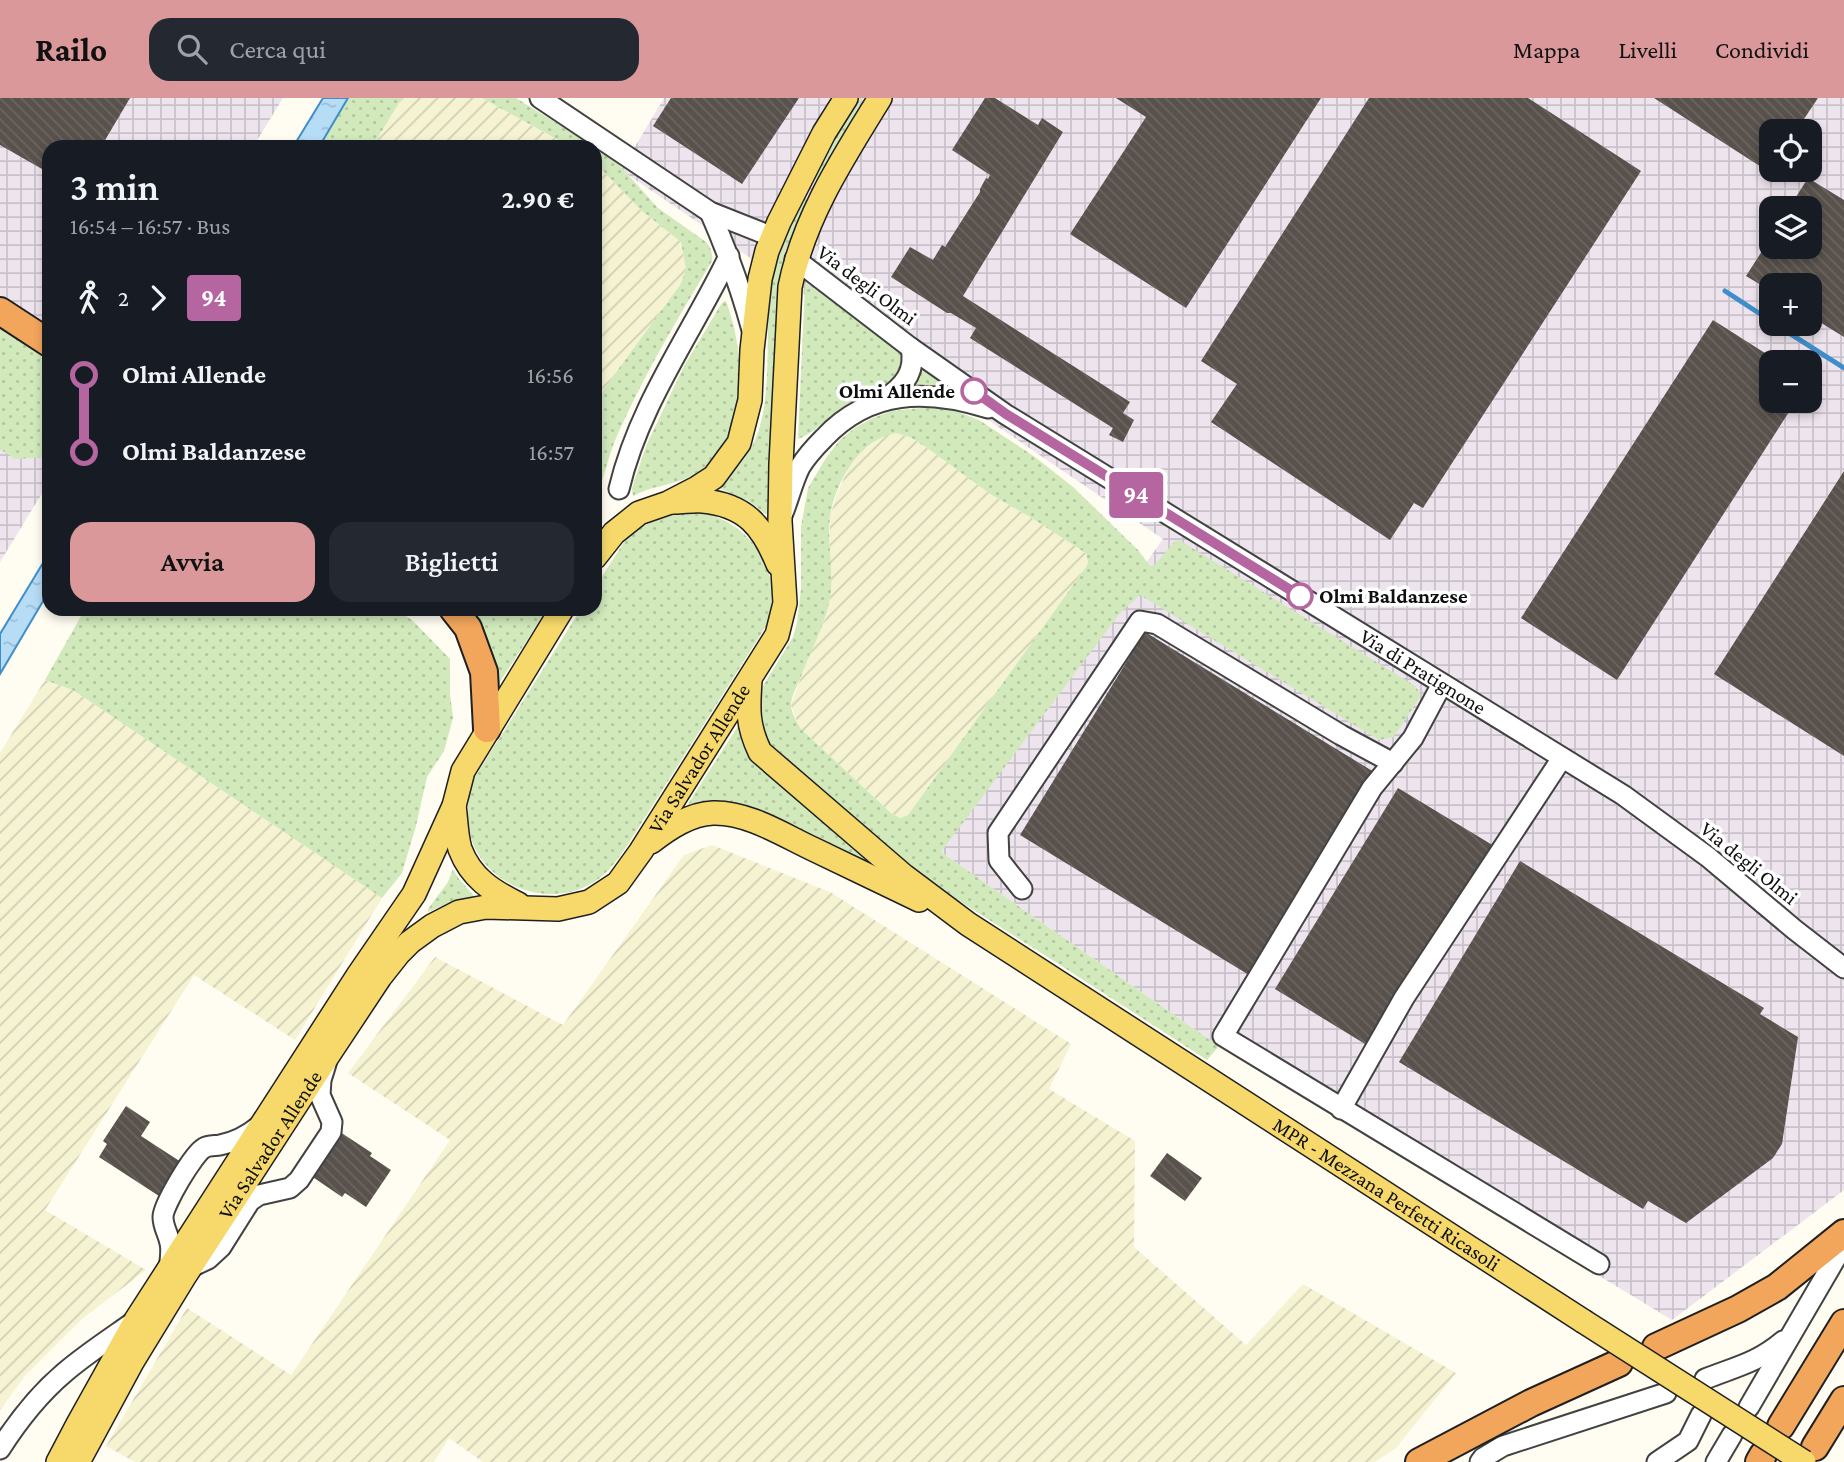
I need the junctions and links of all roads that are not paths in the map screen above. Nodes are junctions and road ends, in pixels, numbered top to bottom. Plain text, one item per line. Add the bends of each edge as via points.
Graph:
1 (540, 98) edge
2 (846, 98) edge
3 (880, 98) edge
4 (710, 212) junction
5 (773, 237) junction
6 (729, 256) junction
7 (795, 259) junction
8 (0, 311) edge
9 (754, 337) junction
10 (42, 338) edge
11 (911, 348) junction
12 (881, 401) junction
13 (1006, 414) junction
14 (1116, 482) joint
15 (619, 489) dead end
16 (668, 503) junction
17 (780, 521) junction
18 (602, 548) edge
19 (782, 574) junction
20 (459, 616) edge
21 (558, 616) edge
22 (750, 680) junction
23 (1443, 684) junction
24 (487, 729) junction
25 (1562, 758) junction
26 (1393, 763) junction
27 (1623, 795) joint
28 (454, 806) junction
29 (641, 851) junction
30 (1022, 889) dead end
31 (524, 908) junction
32 (968, 923) junction
33 (1844, 968) edge
34 (331, 1051) junction
35 (1341, 1109) junction
36 (264, 1120) junction
37 (1844, 1233) edge
38 (1844, 1244) edge
39 (1598, 1264) dead end
40 (180, 1268) junction
41 (136, 1320) junction
42 (1844, 1324) edge
43 (1792, 1334) junction
44 (1656, 1347) dead end
45 (1619, 1363) dead end
46 (1716, 1379) dead end
47 (1666, 1393) dead end
48 (1844, 1400) edge
49 (1749, 1407) dead end
50 (1701, 1415) dead end
51 (1781, 1426) dead end
52 (1724, 1448) edge
53 (0, 1449) edge
54 (1810, 1455) edge
55 (58, 1462) edge
56 (78, 1462) edge
57 (1419, 1462) edge
58 (1480, 1462) edge
59 (1657, 1462) edge
60 (1707, 1462) edge

1 - 4 street
2 - 5 main road
3 - 7 main road via 830,178
4 - 5 street
4 - 6 street
5 - 9 main road, Via Salvador Allende via 760,279
6 - 9 street
6 - 15 street via 643,416
7 - 11 street, Via degli Olmi
7 - 17 main road, Via Salvador Allende via 789,296
8 - 10 highway
9 - 16 main road, Via Salvador Allende via 750,400 739,443 713,477
11 - 12 street, Via degli Olmi via 913,358 906,380
11 - 13 street, Via degli Olmi
12 - 13 street, Via degli Olmi via 933,396
12 - 17 street, Via degli Olmi via 847,417 817,445 800,467
13 - 14 street, Via degli Olmi
14 - 23 street, Via di Pratignone
16 - 18 main road, Via Salvador Allende via 639,513
16 - 19 main road, Via Salvador Allende via 702,500 730,507 754,521
17 - 19 main road, Via Salvador Allende
19 - 22 main road, Via Salvador Allende via 785,603 777,635
20 - 24 highway via 468,628 484,672
21 - 24 main road, Via Salvador Allende
22 - 29 main road, Via Salvador Allende
22 - 32 main road, MPR - Mezzana Perfetti Ricasoli via 751,734 760,752 904,876
23 - 25 street, Via di Pratignone
23 - 26 street via 1413,738
24 - 28 main road, Via Salvador Allende via 463,771
25 - 27 street, Via di Pratignone
25 - 35 street via 1404,998
26 - 30 street via 1157,624 1140,621 998,834 999,860
26 - 35 street via 1372,788 1223,1036
27 - 33 street, Via degli Olmi via 1708,857
28 - 31 main road, Via Salvador Allende via 460,848 474,873 491,891
28 - 36 main road, Via Salvador Allende via 414,894
29 - 31 main road, Via Salvador Allende via 618,883 589,902 558,909
29 - 32 main road, MPR - Mezzana Perfetti Ricasoli via 686,820 711,813 735,815
31 - 34 main road, Via Salvador Allende via 472,909 432,926 399,953
32 - 54 main road, MPR - Mezzana Perfetti Ricasoli, bridge via 1583,1321
34 - 40 main road, Via Salvador Allende
34 - 40 street via 320,1095 332,1122 331,1132 299,1180 290,1188 250,1201 221,1247 208,1259
35 - 39 street
36 - 40 main road, Via Salvador Allende
36 - 40 street via 250,1134 197,1153 168,1199 164,1227
37 - 44 highway via 1777,1287
38 - 43 street
40 - 41 main road, Via Salvador Allende
40 - 56 main road, Via Salvador Allende
41 - 53 street, Via Salvador Allende via 41,1394
41 - 55 main road, Via Salvador Allende
42 - 51 highway
43 - 46 street via 1770,1352
43 - 49 street
45 - 57 highway
47 - 58 street via 1503,1446
48 - 54 highway
50 - 59 street via 1688,1441
52 - 60 street

